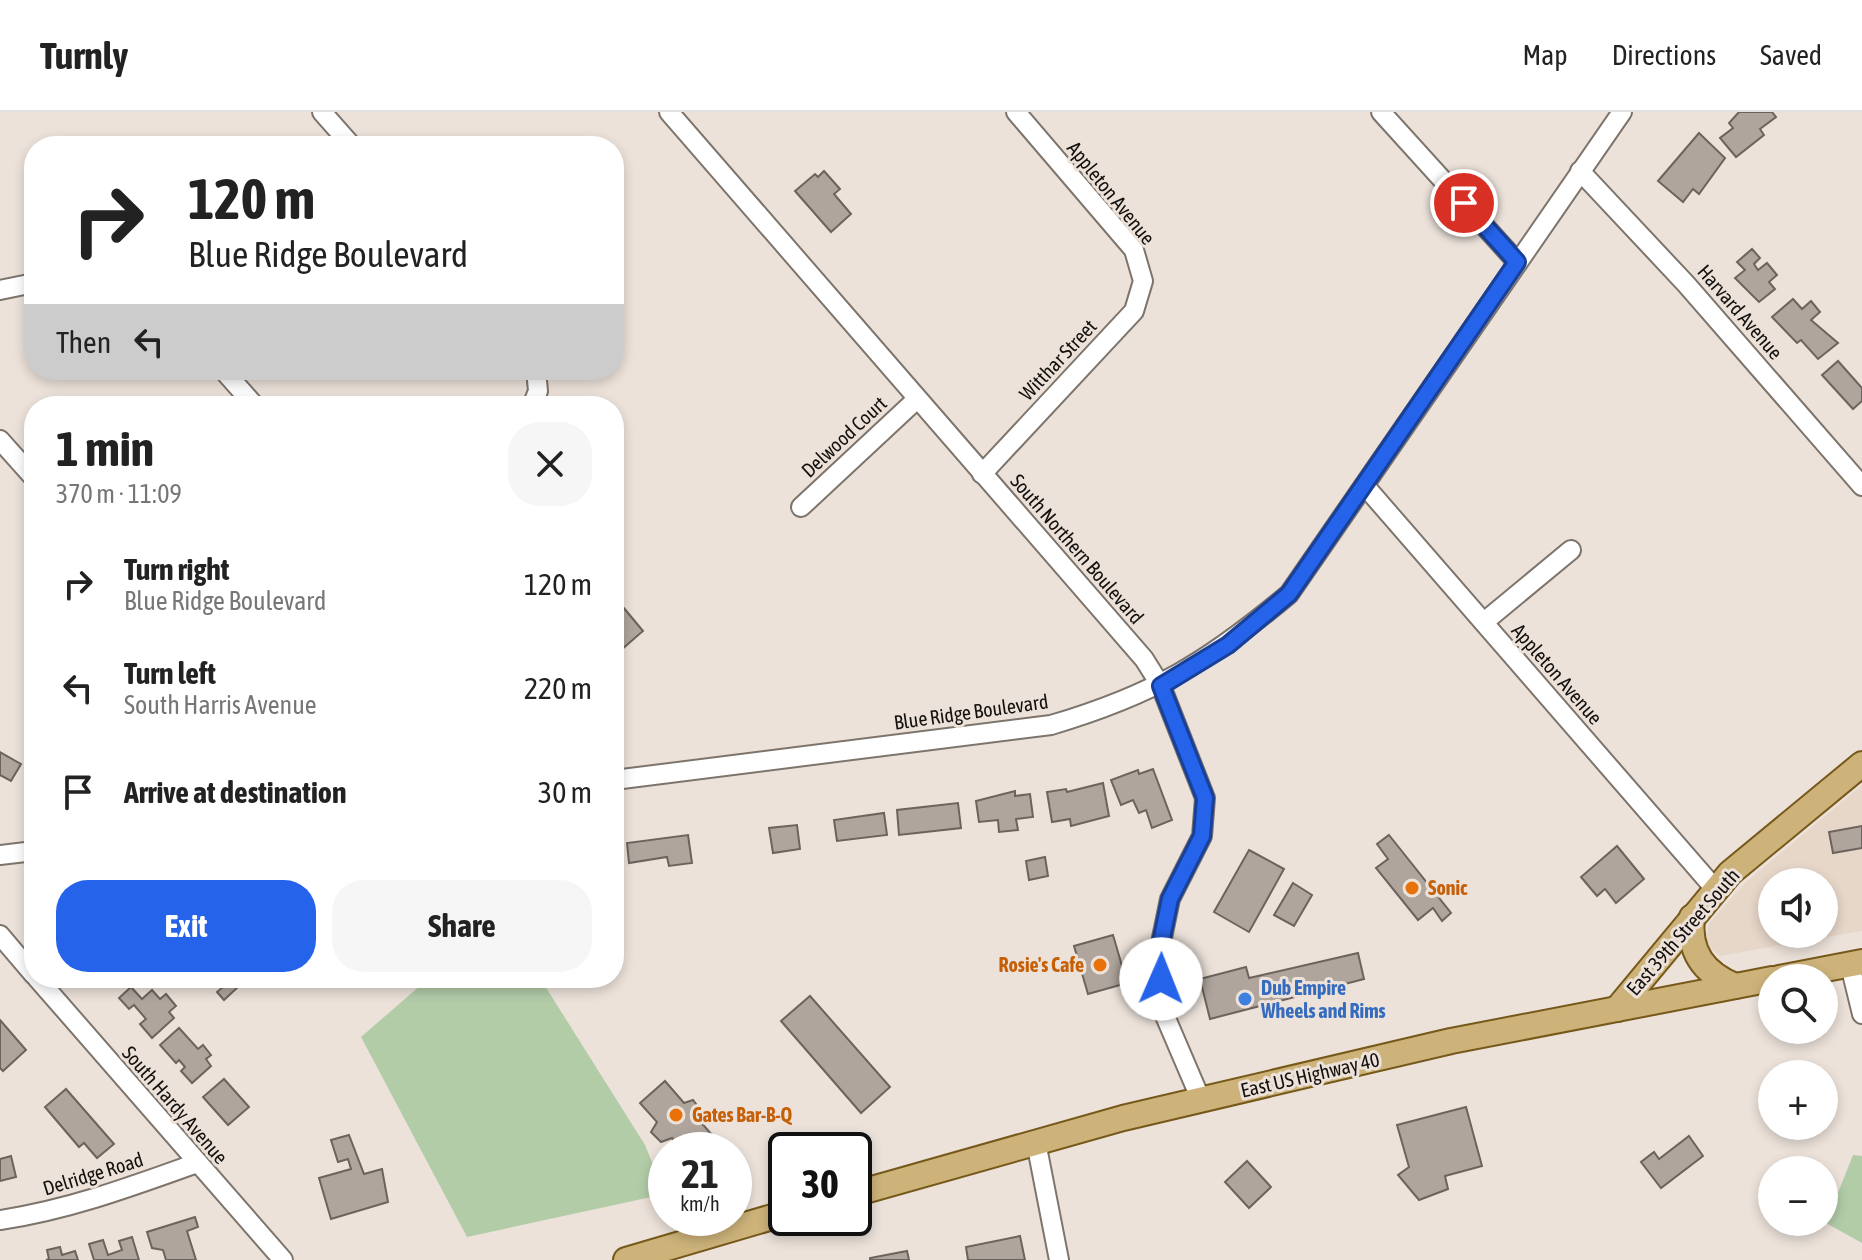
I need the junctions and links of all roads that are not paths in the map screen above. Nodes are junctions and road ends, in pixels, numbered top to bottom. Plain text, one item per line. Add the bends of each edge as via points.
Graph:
1 (322, 112) edge
2 (669, 112) edge
3 (1016, 112) edge
4 (1381, 112) edge
5 (1622, 112) edge
6 (343, 136) edge
7 (1580, 171) junction
8 (1517, 262) junction
9 (1141, 266) joint
10 (24, 285) edge
11 (0, 290) edge
12 (232, 380) edge
13 (246, 396) edge
14 (917, 399) junction
15 (0, 440) edge
16 (24, 467) edge
17 (982, 474) junction
18 (1365, 486) junction
19 (1862, 486) edge
20 (801, 507) dead end
21 (1571, 550) dead end
22 (1484, 622) junction
23 (1161, 686) junction
24 (1862, 764) edge
25 (624, 779) edge
26 (24, 852) edge
27 (0, 855) edge
28 (1716, 890) junction
29 (1692, 917) junction
30 (0, 935) edge
31 (24, 963) edge
32 (1856, 964) edge
33 (1758, 982) edge
34 (1735, 986) junction
35 (45, 988) edge
36 (1617, 1009) junction
37 (1862, 1014) edge
38 (1201, 1100) junction
39 (1036, 1142) junction
40 (197, 1163) junction
41 (872, 1189) edge
42 (768, 1218) edge
43 (0, 1220) edge
44 (283, 1260) edge
45 (626, 1260) edge
46 (1059, 1260) edge

1 - 6 street
2 - 14 street, South Northern Boulevard
3 - 9 street, Appleton Avenue via 1134,250
4 - 8 street
5 - 7 street, Blue Ridge Boulevard
7 - 8 street, Blue Ridge Boulevard
7 - 19 street, Harvard Avenue
8 - 18 street, Blue Ridge Boulevard
9 - 17 street, Witthar Street via 1143,281 1134,311
10 - 11 street
12 - 13 street
14 - 17 street, South Northern Boulevard
14 - 20 street, Delwood Court
15 - 16 street
17 - 23 street, South Northern Boulevard via 1144,659
18 - 22 street, Appleton Avenue
18 - 23 street, Blue Ridge Boulevard via 1289,594 1228,645
21 - 22 street
22 - 28 street, Appleton Avenue
23 - 25 street, Blue Ridge Boulevard via 1051,725
23 - 38 street, South Northern Boulevard via 1205,798 1202,836 1170,899 1158,957 1165,1016
24 - 28 main road, East 39th Street South
26 - 27 street
28 - 29 main road, East 39th Street South
29 - 34 main road via 1693,950 1718,978
29 - 36 main road, East 39th Street South
30 - 31 street, South Hardy Avenue
32 - 37 street
33 - 34 main road, East US Highway 40
34 - 36 main road, East US Highway 40
35 - 40 street, South Hardy Avenue
36 - 38 main road, East US Highway 40 via 1451,1041
38 - 39 main road, East US Highway 40
39 - 41 main road, East US Highway 40
39 - 46 street
40 - 43 street, Delridge Road via 119,1191
40 - 44 street, South Hardy Avenue
42 - 45 main road

